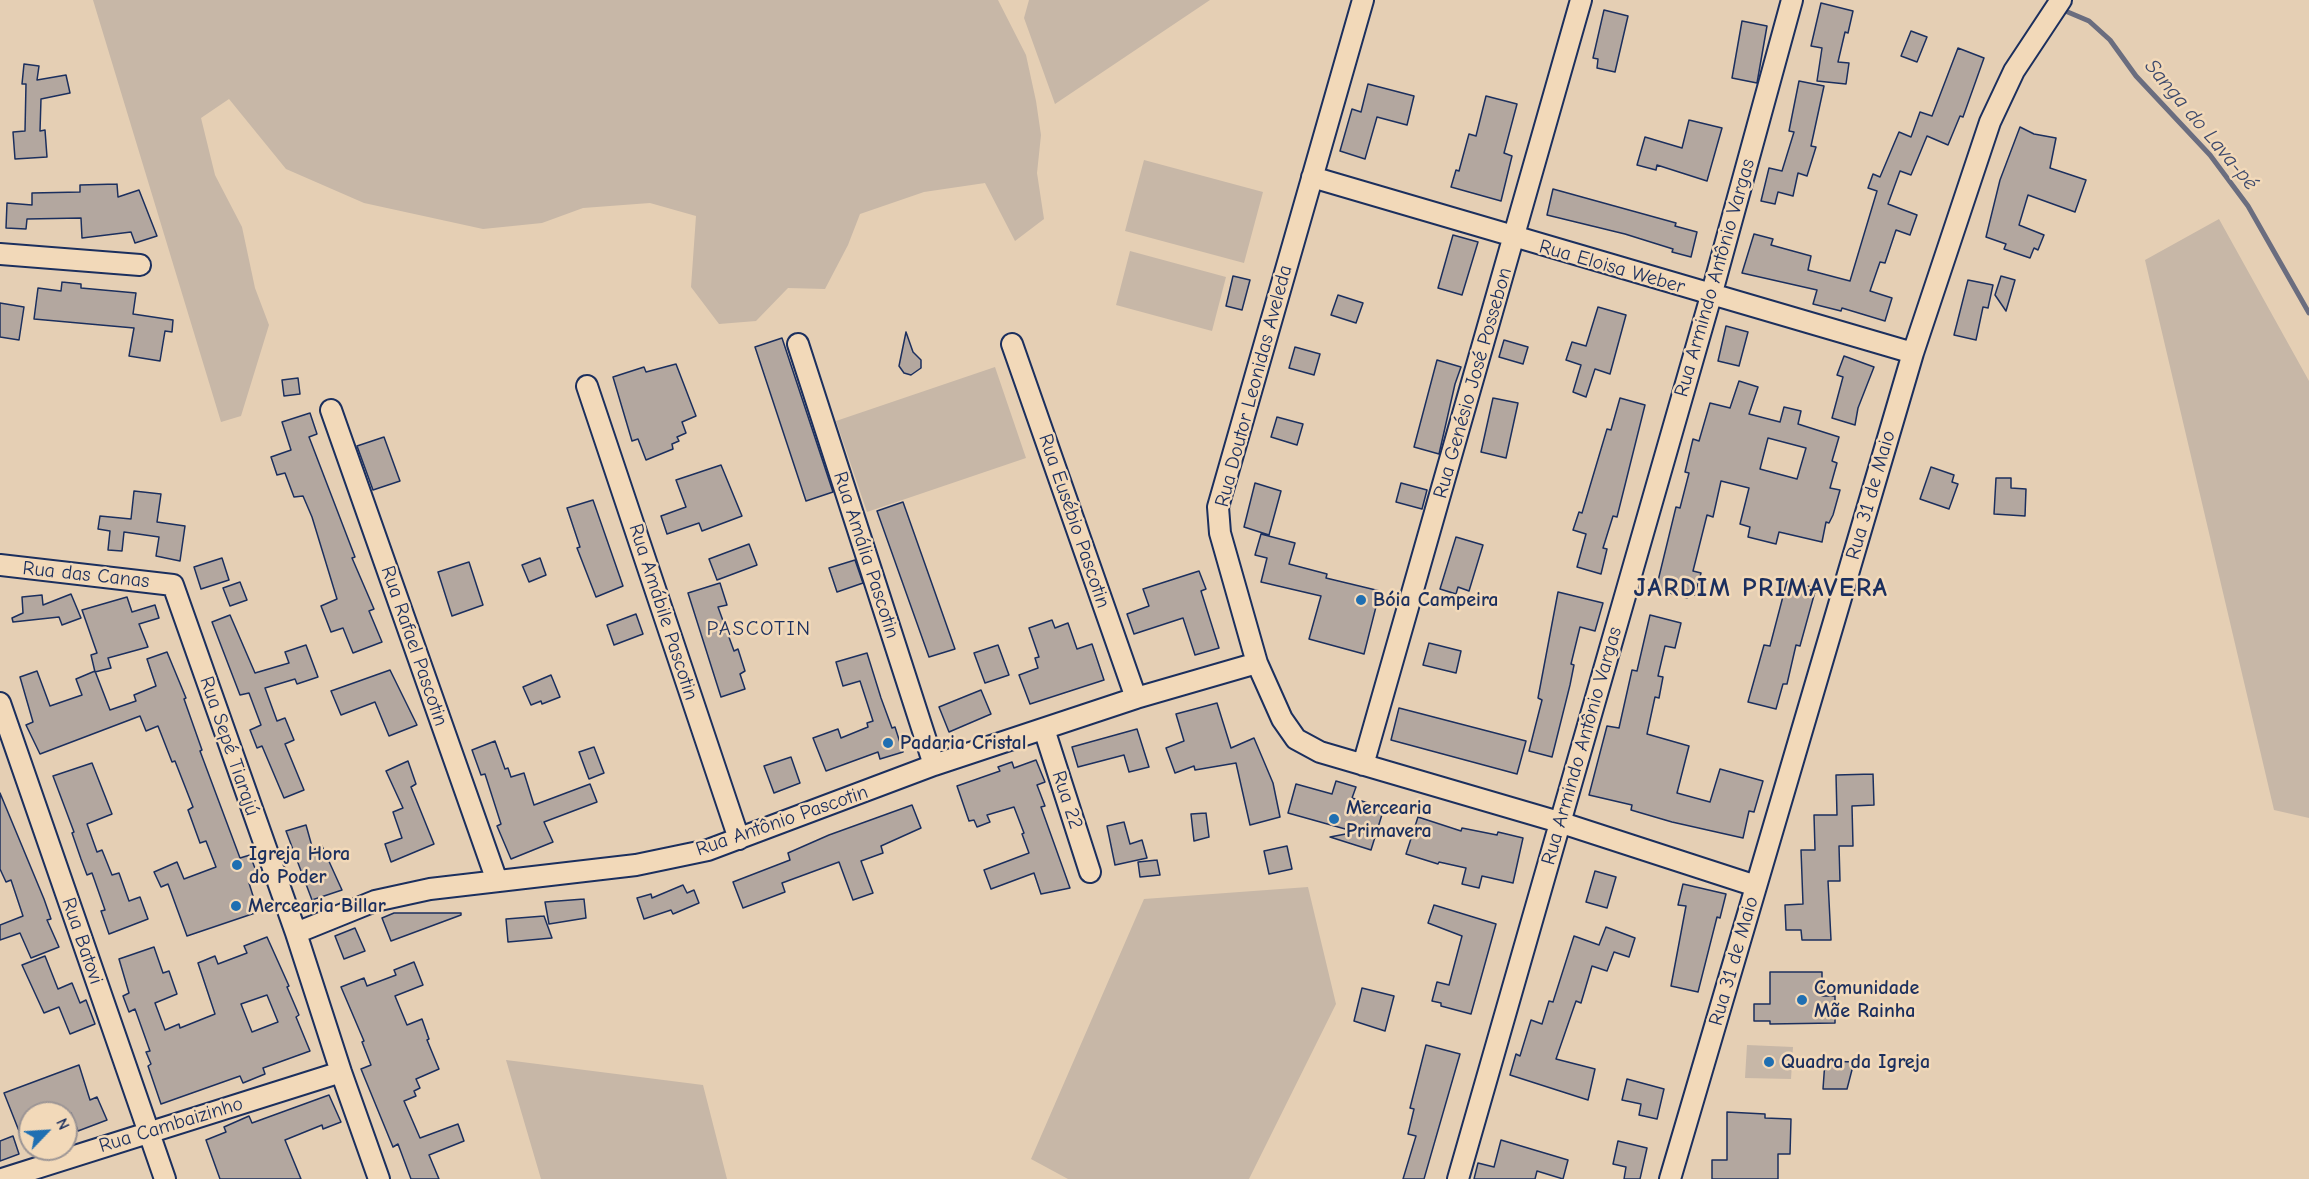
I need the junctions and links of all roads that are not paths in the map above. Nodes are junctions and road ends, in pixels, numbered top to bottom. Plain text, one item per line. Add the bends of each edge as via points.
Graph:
1 (1363, 0) edge
2 (1581, 0) edge
3 (1792, 0) edge
4 (2061, 0) edge
5 (1312, 177) junction
6 (1515, 238) junction
7 (0, 254) edge
8 (140, 265) dead end
9 (1711, 296) junction
10 (798, 344) dead end
11 (1012, 344) dead end
12 (1913, 353) junction
13 (587, 386) dead end
14 (331, 410) dead end
15 (0, 565) edge
16 (172, 585) joint
17 (1257, 663) junction
18 (1136, 698) junction
19 (0, 703) edge
20 (1044, 729) junction
21 (934, 765) junction
22 (1363, 765) junction
23 (1560, 822) junction
24 (739, 839) junction
25 (1090, 872) dead end
26 (497, 881) junction
27 (1756, 886) junction
28 (296, 933) junction
29 (341, 1072) junction
30 (148, 1132) junction
31 (2, 1179) edge
32 (165, 1179) edge
33 (379, 1179) edge
34 (1458, 1179) edge
35 (1670, 1179) edge

1 - 5 street, Rua Doutor Leonidas Aveleda
2 - 6 street, Rua Genésio José Possebon
3 - 9 street, Rua Armindo Antônio Vargas
4 - 12 street, Rua 31 de Maio via 2014,71 1990,122
5 - 6 street, Rua Eloisa Weber
5 - 17 street, Rua Doutor Leonidas Aveleda via 1218,507 1220,533
6 - 9 street, Rua Eloisa Weber
6 - 22 street, Rua Genésio José Possebon
7 - 8 street
9 - 12 street, Rua Eloisa Weber
9 - 23 street, Rua Armindo Antônio Vargas
10 - 21 street, Rua Amália Pascotin
11 - 18 street, Rua Eusébio Pascotin
12 - 27 street, Rua 31 de Maio
13 - 24 street, Rua Amábile Pascotin
14 - 26 street, Rua Rafael Pascotin
15 - 16 street, Rua das Canas
16 - 28 street, Rua Sepé Tiarajú
17 - 18 street, Rua Antônio Pascotin
17 - 22 street, Rua Doutor Leonidas Aveleda via 1296,739 1320,752
18 - 20 street, Rua Antônio Pascotin
19 - 30 street, Rua Batovi
20 - 21 street, Rua Antônio Pascotin
20 - 25 street, Rua 22
21 - 24 street, Rua Antônio Pascotin
22 - 23 street, Rua Doutor Leonidas Aveleda
23 - 27 street, Rua Doutor Leonidas Aveleda
23 - 34 street, Rua Armindo Antônio Vargas
24 - 26 street, Rua Antônio Pascotin via 708,850 636,865
26 - 28 street, Rua Antônio Pascotin via 375,901
27 - 35 street, Rua 31 de Maio
28 - 29 street, Rua Sepé Tiarajú
29 - 30 street, Rua Cambaizinho
29 - 33 street, Rua Sepé Tiarajú
30 - 31 street, Rua Cambaizinho
30 - 32 street, Rua Batovi

